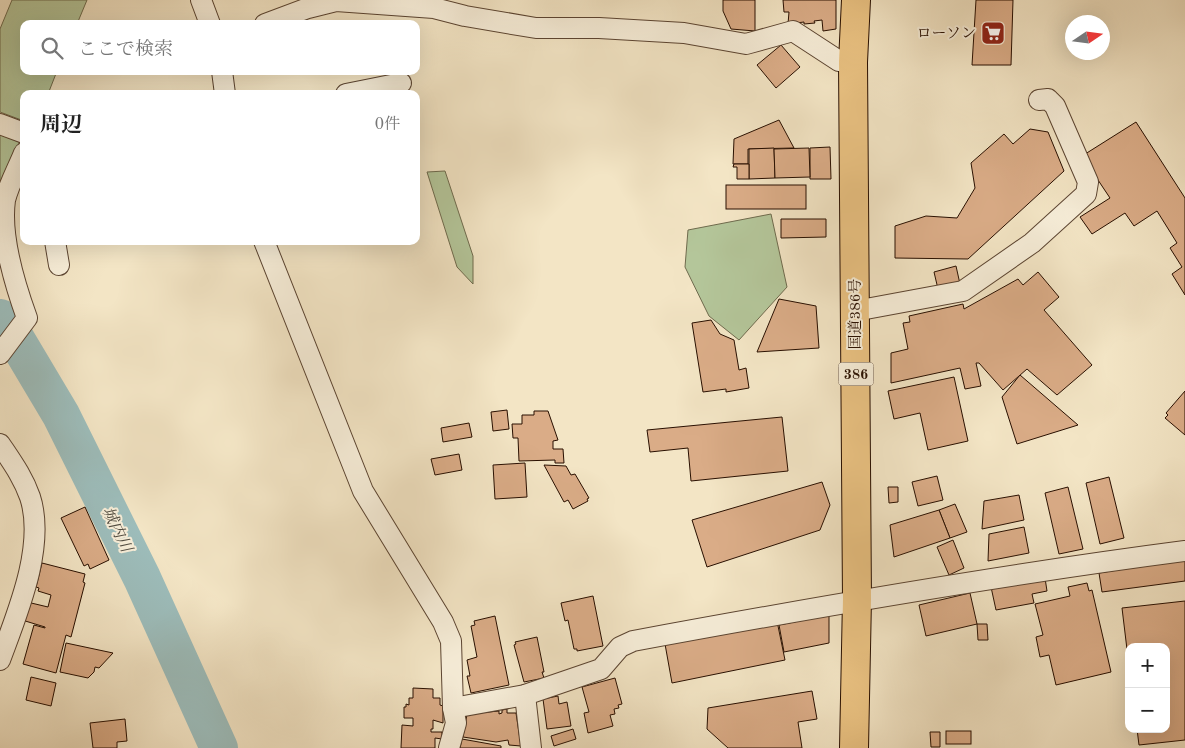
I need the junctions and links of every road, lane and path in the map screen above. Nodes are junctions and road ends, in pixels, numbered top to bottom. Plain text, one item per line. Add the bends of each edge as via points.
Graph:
1 (201, 0) edge
2 (856, 0) edge
3 (208, 20) edge
4 (276, 20) edge
5 (853, 62) junction
6 (223, 75) edge
7 (401, 82) dead end
8 (224, 90) edge
9 (364, 90) edge
10 (1038, 100) dead end
11 (20, 163) edge
12 (56, 245) edge
13 (266, 245) edge
14 (59, 265) dead end
15 (855, 311) junction
16 (0, 354) edge
17 (0, 444) edge
18 (1185, 551) edge
19 (858, 599) junction
20 (7, 618) edge
21 (0, 660) edge
22 (524, 694) junction
23 (453, 708) junction
24 (449, 748) edge
25 (530, 748) edge
26 (854, 748) edge

1 - 3 street
2 - 5 highway, 国道386号 / 386
4 - 5 street via 336,1 434,8 536,28 684,33 746,44 793,31 838,61
5 - 15 highway, 国道386号 / 386
6 - 8 street
7 - 9 street
10 - 15 street via 1048,99 1055,106 1088,182 1086,194 1032,243 963,291
11 - 16 street via 5,201 2,232 27,318
12 - 14 street
13 - 23 street via 363,491 452,640
15 - 19 highway, 国道386号 / 386
17 - 20 street via 19,471 34,521 34,556
18 - 19 street
19 - 22 street via 626,644 601,669
19 - 26 highway, 国道386号 / 386
20 - 21 street
22 - 23 street
22 - 25 street
23 - 24 street via 456,723

